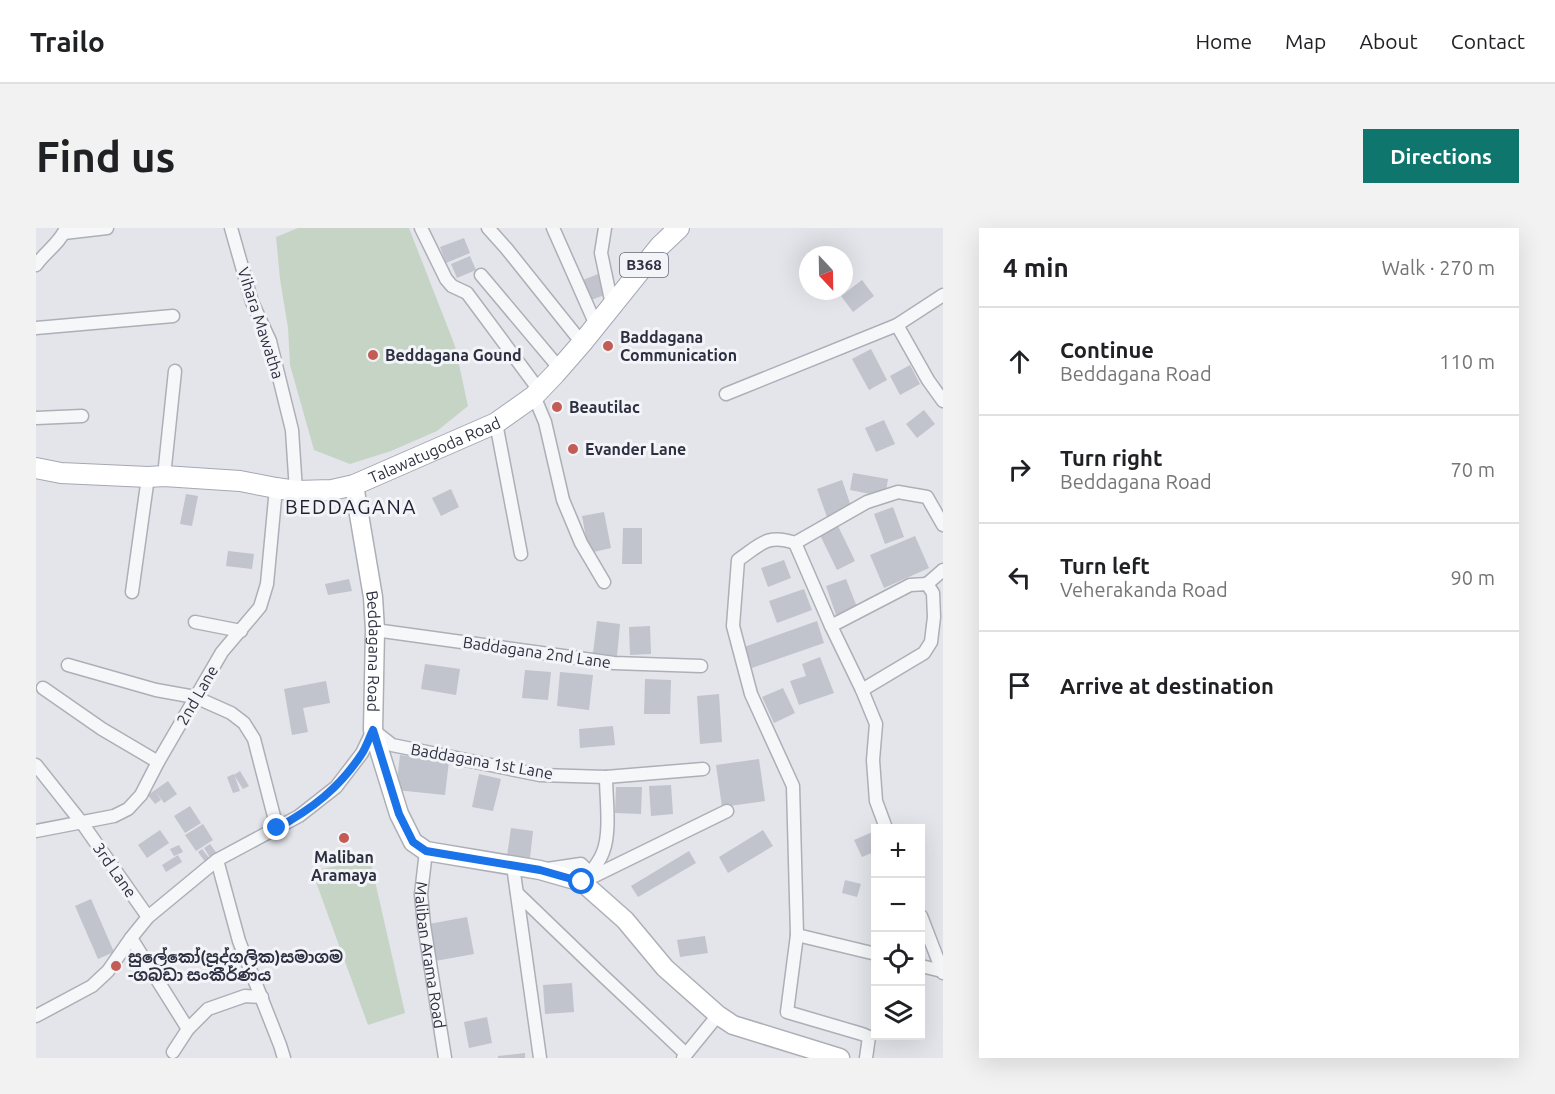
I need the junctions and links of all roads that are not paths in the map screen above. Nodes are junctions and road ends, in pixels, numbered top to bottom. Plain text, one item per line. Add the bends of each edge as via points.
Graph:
1 (107, 228) edge
2 (231, 228) edge
3 (421, 228) edge
4 (488, 228) edge
5 (553, 228) edge
6 (605, 228) edge
7 (679, 228) edge
8 (65, 231) edge
9 (36, 264) edge
10 (482, 275) dead end
11 (943, 296) edge
12 (612, 305) junction
13 (173, 316) dead end
14 (897, 325) junction
15 (596, 326) junction
16 (36, 328) edge
17 (582, 343) junction
18 (560, 369) junction
19 (174, 371) dead end
20 (536, 393) junction
21 (726, 393) dead end
22 (943, 401) edge
23 (82, 416) dead end
24 (36, 418) edge
25 (496, 423) junction
26 (36, 468) edge
27 (156, 477) junction
28 (354, 485) junction
29 (276, 488) junction
30 (296, 490) junction
31 (943, 525) edge
32 (795, 543) junction
33 (521, 554) dead end
34 (943, 570) edge
35 (604, 582) dead end
36 (927, 584) junction
37 (132, 591) dead end
38 (195, 622) dead end
39 (831, 626) junction
40 (375, 630) junction
41 (241, 631) junction
42 (68, 665) dead end
43 (701, 666) dead end
44 (43, 688) dead end
45 (862, 690) junction
46 (195, 697) junction
47 (373, 730) junction
48 (158, 762) junction
49 (36, 765) edge
50 (703, 769) dead end
51 (606, 777) junction
52 (727, 811) dead end
53 (82, 823) junction
54 (885, 824) edge
55 (277, 828) junction
56 (36, 831) edge
57 (426, 851) junction
58 (217, 860) junction
59 (513, 866) junction
60 (586, 878) junction
61 (518, 893) junction
62 (148, 917) junction
63 (925, 926) edge
64 (797, 934) junction
65 (131, 938) junction
66 (871, 953) edge
67 (925, 967) edge
68 (943, 972) edge
69 (262, 997) junction
70 (37, 1013) edge
71 (718, 1015) junction
72 (188, 1029) junction
73 (173, 1052) dead end
74 (685, 1056) edge
75 (284, 1058) edge
76 (445, 1058) edge
77 (540, 1058) edge
78 (840, 1058) edge
79 (866, 1058) edge

1 - 8 street
2 - 30 street, Vihara Mawatha via 252,302 270,341 292,430
3 - 20 street via 446,279 467,293
4 - 17 street
5 - 15 street
6 - 12 street via 601,253
7 - 12 main road, Talawatugoda Road / B368
8 - 9 street
10 - 18 street
11 - 14 street
12 - 15 main road, Talawatugoda Road / B368
13 - 16 street
14 - 21 street
14 - 22 street
15 - 17 main road, Talawatugoda Road / B368
17 - 18 main road, Talawatugoda Road / B368
18 - 20 main road, Talawatugoda Road / B368
19 - 27 street
20 - 25 main road, Talawatugoda Road / B368
20 - 35 street via 563,500 581,543
23 - 24 street
25 - 28 main road, Talawatugoda Road / B368
25 - 33 street
26 - 27 main road, Talawatugoda Road / B368 via 61,473
27 - 29 main road, Talawatugoda Road / B368 via 240,481
27 - 37 street
28 - 30 main road, Talawatugoda Road / B368 via 332,490
28 - 40 street, Beddagana Road
29 - 30 main road, Talawatugoda Road / B368
29 - 41 street, 2nd Lane via 267,584 260,607
31 - 32 street via 927,497 898,492 867,502
32 - 39 street
32 - 64 street via 782,538 767,540 738,560 733,626 751,693 793,786
34 - 36 street
36 - 39 street via 910,585
36 - 45 street via 933,593 931,642 924,653
38 - 41 street
39 - 45 street
40 - 43 street, Baddagana 2nd Lane via 614,663
40 - 47 street, Beddagana Road
41 - 46 street, 2nd Lane via 222,652
42 - 46 street
44 - 48 street
45 - 54 street via 876,724 876,801
46 - 48 street, 2nd Lane
46 - 55 street via 231,713 250,731
47 - 51 street, Baddagana 1st Lane via 392,745 540,775
47 - 55 street via 362,753 336,787
47 - 57 street, Beddagana Road via 399,814 413,842
48 - 53 street, 2nd Lane via 141,795 128,809
49 - 53 street, 3rd Lane
50 - 51 street, Baddagana 1st Lane
51 - 60 street via 603,852
52 - 60 street
53 - 56 street, 2nd Lane
53 - 62 street, 3rd Lane
55 - 58 street
57 - 59 street
57 - 76 street, Maliban Arama Road via 421,894
58 - 62 street
58 - 69 street via 239,940
59 - 60 street
59 - 61 street
60 - 71 street via 665,968
61 - 74 street
61 - 77 street
62 - 65 street
63 - 68 street
64 - 66 street
64 - 79 street via 787,1012 869,1037
65 - 70 street via 92,986
65 - 72 street
67 - 68 street
69 - 72 street via 245,996 208,1009
69 - 75 street
71 - 74 street
71 - 78 street via 733,1025
72 - 73 street

